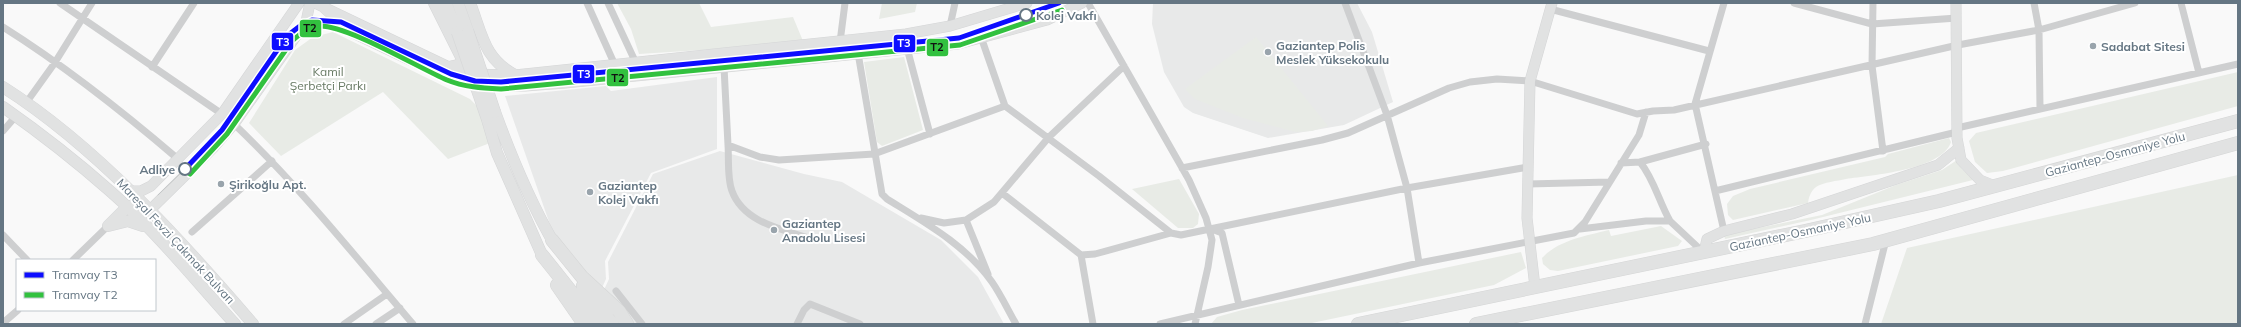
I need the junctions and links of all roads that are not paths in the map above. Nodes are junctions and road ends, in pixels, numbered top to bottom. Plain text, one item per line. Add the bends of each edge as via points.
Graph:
1 (60, 3) edge
2 (92, 3) edge
3 (194, 3) edge
4 (298, 3) edge
5 (310, 3) edge
6 (434, 3) edge
7 (446, 3) edge
8 (458, 3) edge
9 (470, 3) edge
10 (587, 3) edge
11 (608, 3) edge
12 (845, 3) edge
13 (955, 3) edge
14 (1027, 3) edge
15 (1082, 3) edge
16 (1088, 3) edge
17 (1345, 3) edge
18 (1724, 3) edge
19 (1794, 3) edge
20 (1873, 3) edge
21 (1956, 3) edge
22 (2034, 3) edge
23 (2135, 3) edge
24 (2181, 3) edge
25 (319, 5) edge
26 (1551, 6) edge
27 (83, 18) junction
28 (1957, 18) junction
29 (1872, 24) junction
30 (950, 26) junction
31 (3, 27) edge
32 (2039, 30) junction
33 (463, 31) junction
34 (981, 37) junction
35 (840, 42) junction
36 (1958, 45) junction
37 (907, 48) junction
38 (1709, 51) junction
39 (858, 53) junction
40 (56, 61) junction
41 (635, 61) junction
42 (614, 63) junction
43 (2238, 64) edge
44 (1124, 66) junction
45 (1872, 66) junction
46 (152, 67) junction
47 (449, 67) junction
48 (724, 67) junction
49 (2199, 73) junction
50 (515, 75) junction
51 (1530, 81) junction
52 (3, 87) edge
53 (26, 104) junction
54 (1695, 104) junction
55 (3, 106) edge
56 (1005, 106) junction
57 (2040, 109) junction
58 (1646, 112) junction
59 (222, 114) junction
60 (491, 115) junction
61 (1387, 115) junction
62 (16, 116) junction
63 (2238, 121) edge
64 (234, 124) junction
65 (1957, 130) junction
66 (3, 131) edge
67 (930, 134) junction
68 (1048, 137) junction
69 (2238, 143) edge
70 (1706, 144) junction
71 (728, 145) junction
72 (1959, 148) junction
73 (1884, 151) junction
74 (874, 154) junction
75 (178, 160) junction
76 (272, 161) junction
77 (1640, 162) junction
78 (1621, 163) junction
79 (1528, 167) junction
80 (1182, 168) junction
81 (1609, 182) junction
82 (1528, 184) junction
83 (1994, 186) junction
84 (1407, 188) junction
85 (132, 191) junction
86 (1716, 191) junction
87 (1002, 193) junction
88 (127, 207) junction
89 (147, 208) junction
90 (916, 218) junction
91 (966, 220) junction
92 (1670, 221) junction
93 (108, 226) junction
94 (1209, 228) junction
95 (149, 229) junction
96 (1580, 229) junction
97 (1724, 231) junction
98 (192, 232) dead end
99 (1171, 233) junction
100 (3, 235) edge
101 (552, 240) junction
102 (814, 240) dead end
103 (1886, 240) junction
104 (1529, 242) junction
105 (1704, 252) junction
106 (542, 254) junction
107 (1081, 255) junction
108 (26, 259) edge
109 (74, 259) edge
110 (1419, 262) junction
111 (992, 282) junction
112 (1535, 288) junction
113 (616, 291) dead end
114 (387, 294) junction
115 (1239, 305) junction
116 (400, 308) junction
117 (17, 311) edge
118 (1197, 316) junction
119 (3, 323) edge
120 (580, 323) edge
121 (235, 324) edge
122 (253, 324) edge
123 (344, 324) edge
124 (376, 324) edge
125 (413, 324) edge
126 (597, 324) edge
127 (612, 324) edge
128 (627, 324) edge
129 (642, 324) edge
130 (797, 324) edge
131 (860, 324) edge
132 (1016, 324) edge
133 (1093, 324) edge
134 (1160, 324) edge
135 (1194, 324) edge
136 (1358, 324) edge
137 (1476, 324) edge
138 (1866, 324) edge

1 - 27 street
2 - 27 street
3 - 46 street
4 - 59 street
5 - 64 street via 306,22
6 - 47 main road via 462,59 459,66
7 - 33 main road
8 - 33 main road
9 - 50 main road via 487,52 502,69
10 - 42 street
11 - 41 street
12 - 35 street
13 - 30 street
14 - 30 street
15 - 34 street via 1047,20
16 - 44 street
17 - 61 street
18 - 38 street
19 - 29 street
20 - 29 street
21 - 28 street
22 - 32 street
23 - 32 street
24 - 49 street
25 - 47 street
25 - 48 street via 351,32 433,71 475,86 538,85
26 - 38 street
26 - 51 street
27 - 40 street
27 - 46 street
28 - 29 street
28 - 36 street
29 - 45 street
30 - 35 street
31 - 40 street
32 - 36 street
32 - 57 street
33 - 60 main road, bridge
34 - 37 street via 958,44
34 - 56 street
35 - 41 street
36 - 45 street
36 - 65 street
37 - 39 street
37 - 67 street
38 - 54 street
39 - 48 street
39 - 74 street
40 - 53 street
40 - 75 street
41 - 42 street
42 - 50 street
43 - 49 street
44 - 68 street
44 - 80 street
45 - 54 street
45 - 73 street
46 - 59 street
47 - 50 street via 471,74
48 - 71 street
49 - 57 street
51 - 58 street via 1637,114
51 - 61 street via 1497,79 1470,82 1449,88
51 - 79 street
52 - 53 main road, Mareşal Fevzi Çakmak Bulvarı
53 - 85 main road, Mareşal Fevzi Çakmak Bulvarı via 54,124
54 - 58 street via 1674,110
54 - 70 street
55 - 62 main road, Mareşal Fevzi Çakmak Bulvarı
56 - 67 street
56 - 68 street
57 - 65 street
58 - 78 street via 1639,135
59 - 75 street
60 - 101 main road via 535,211
60 - 106 main road via 497,153
61 - 80 street via 1348,133 1322,140
61 - 84 street
62 - 66 street
62 - 88 main road, Mareşal Fevzi Çakmak Bulvarı via 49,140
63 - 83 highway, Gaziantep-Osmaniye Yolu
64 - 76 street
64 - 89 street via 214,147
65 - 72 street
65 - 73 street
67 - 74 street
68 - 87 street
68 - 99 street
69 - 103 highway, Gaziantep-Osmaniye Yolu
70 - 77 street
70 - 86 street
71 - 74 street via 760,157 779,160
71 - 102 street via 731,190 746,212 761,222
72 - 83 street via 1961,160 1968,170 1980,180
72 - 97 street via 1938,165 1792,214
73 - 86 street
74 - 90 street via 882,194
75 - 85 street via 151,186 141,191
76 - 98 street
76 - 114 street
77 - 78 street
77 - 92 street via 1648,172
78 - 81 street
79 - 82 street
79 - 84 street
80 - 94 street
81 - 82 street
81 - 96 street
82 - 104 street
83 - 105 highway, Gaziantep-Osmaniye Yolu via 1806,231
84 - 94 street
84 - 110 street
85 - 89 main road, Mareşal Fevzi Çakmak Bulvarı
86 - 97 street
87 - 91 street via 994,202
87 - 107 street
88 - 89 main road via 138,204
88 - 93 main road
88 - 95 main road, Mareşal Fevzi Çakmak Bulvarı
89 - 122 main road, Mareşal Fevzi Çakmak Bulvarı
90 - 91 street via 944,223
90 - 111 street via 943,235 973,260
91 - 111 street
92 - 96 street via 1646,221
92 - 105 street
93 - 95 main road via 128,221
93 - 109 street
94 - 99 street via 1181,235
94 - 115 street via 1222,233
94 - 118 street via 1212,240
95 - 121 main road, Mareşal Fevzi Çakmak Bulvarı
96 - 104 street via 1574,234
97 - 105 street via 1707,239
99 - 107 street via 1095,254
100 - 108 street
101 - 127 highway
101 - 128 highway via 582,276 619,311
103 - 137 highway, Gaziantep-Osmaniye Yolu
103 - 138 street
104 - 110 street
104 - 112 street
105 - 112 highway, Gaziantep-Osmaniye Yolu
106 - 120 highway via 548,272
106 - 126 highway
107 - 133 street
110 - 115 street
111 - 132 street
112 - 136 highway, Gaziantep-Osmaniye Yolu
113 - 129 street
114 - 116 street
114 - 123 street
115 - 118 street
116 - 124 street
116 - 125 street
117 - 119 street
118 - 134 street
118 - 135 street
130 - 131 street via 810,304

